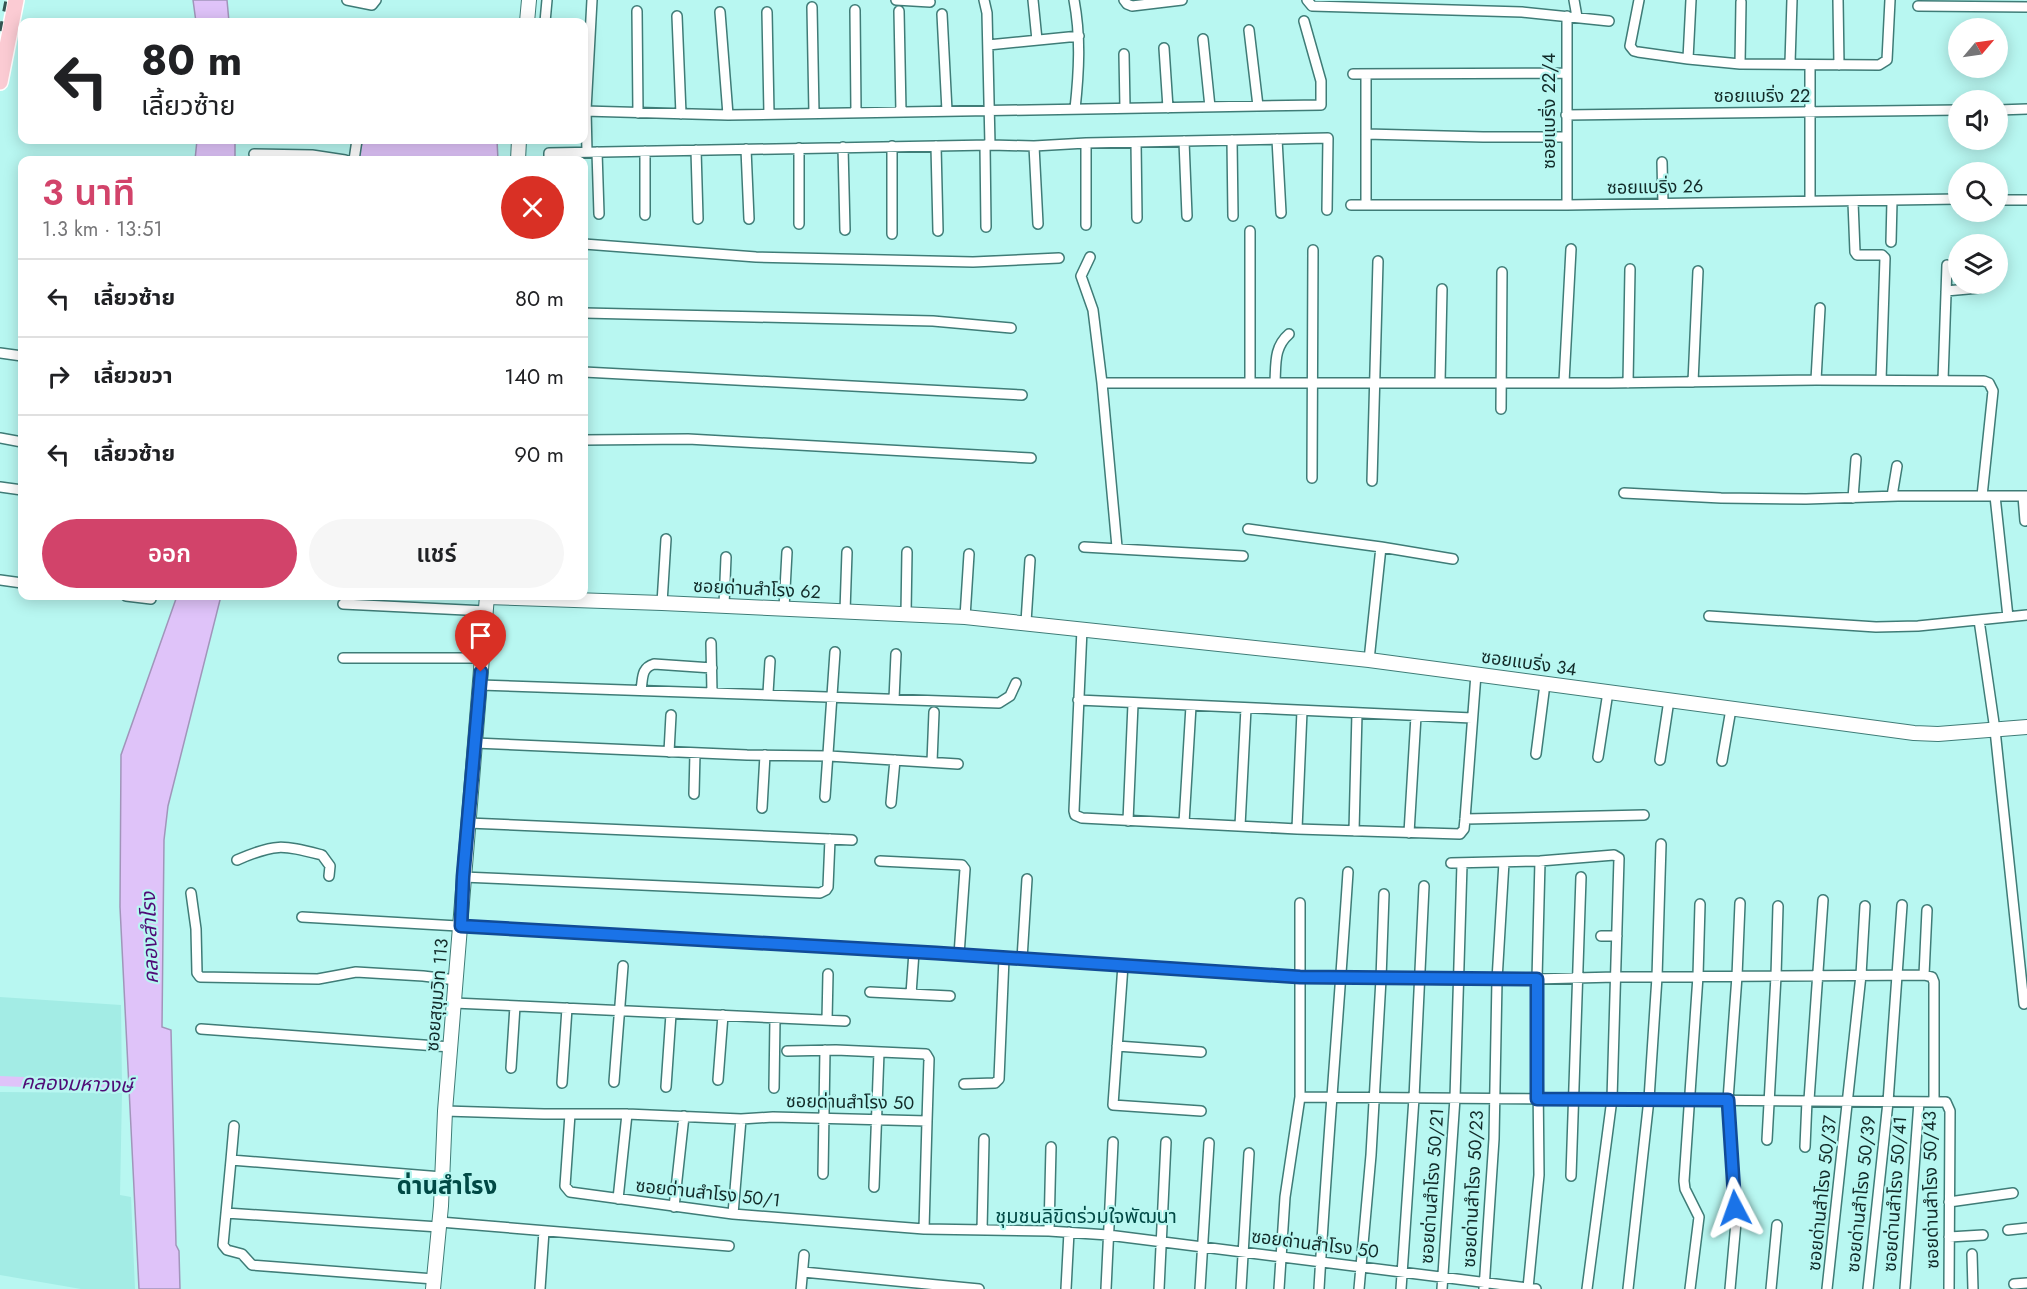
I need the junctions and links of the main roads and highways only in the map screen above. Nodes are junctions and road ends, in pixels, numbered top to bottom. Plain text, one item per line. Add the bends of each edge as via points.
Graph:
1 (16, 0) edge
2 (0, 82) edge

1 - 2 main road

